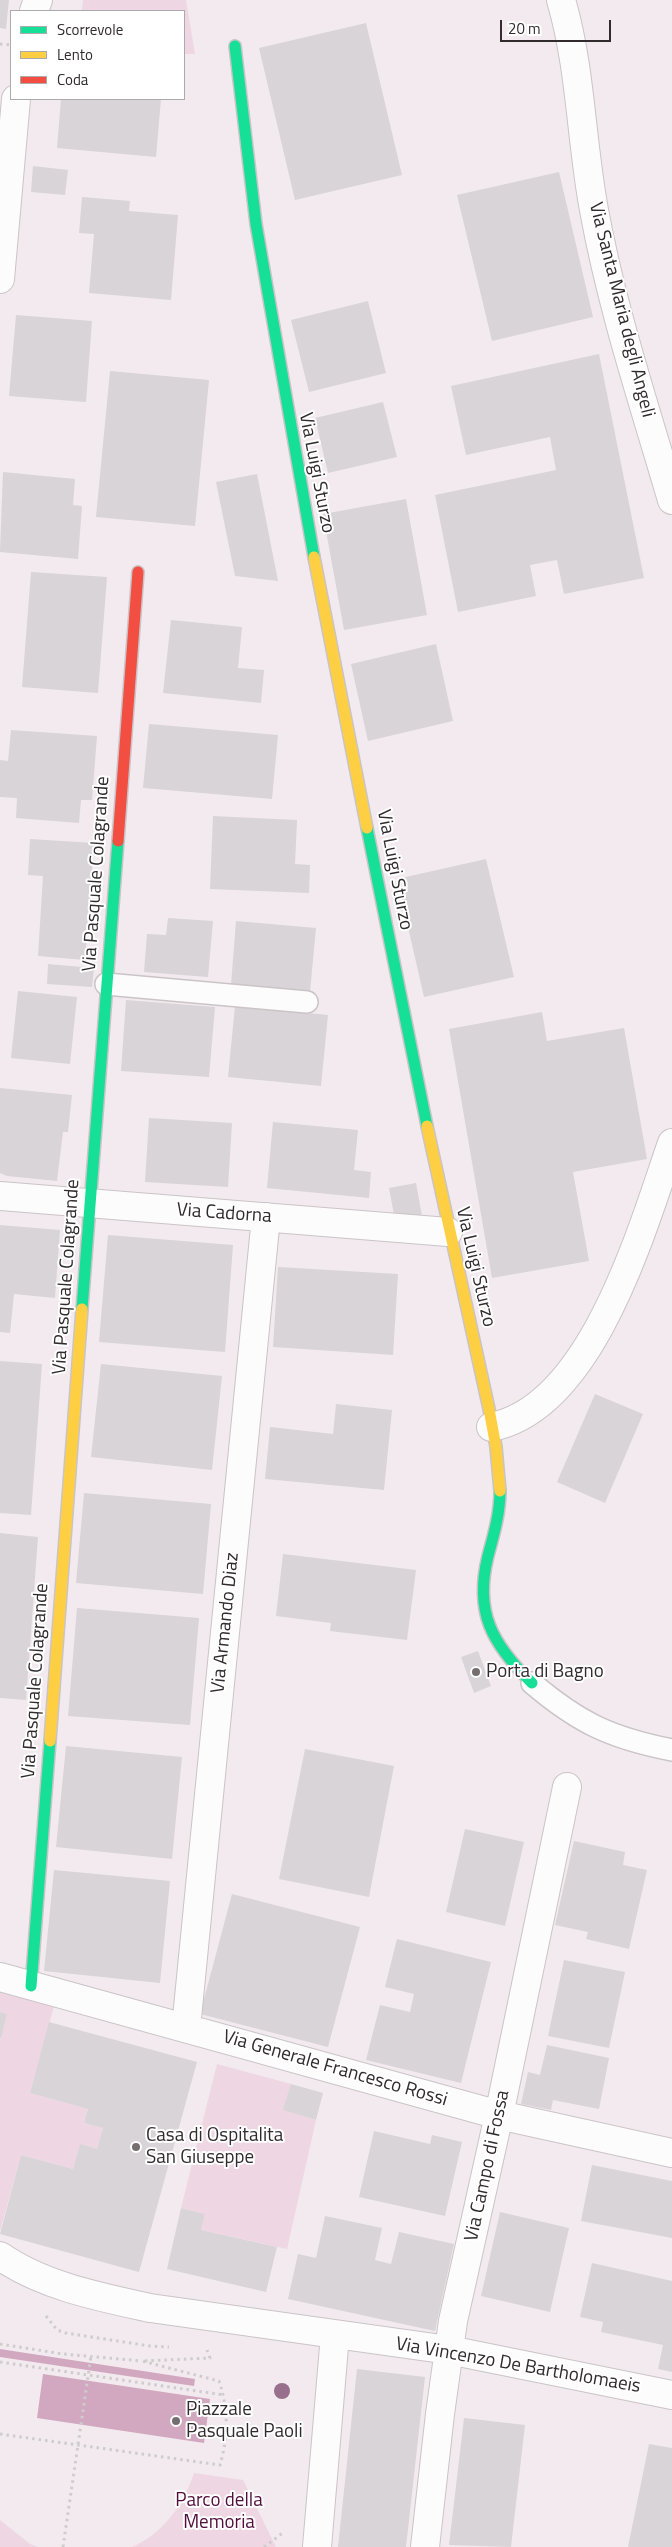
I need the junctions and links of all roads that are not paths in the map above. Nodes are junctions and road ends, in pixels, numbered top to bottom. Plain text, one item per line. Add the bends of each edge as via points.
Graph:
1 (561, 0) edge
2 (235, 46) dead end
3 (16, 100) edge
4 (0, 279) edge
5 (672, 500) edge
6 (138, 572) dead end
7 (106, 984) junction
8 (307, 1002) dead end
9 (672, 1143) edge
10 (0, 1196) edge
11 (90, 1204) junction
12 (266, 1217) junction
13 (448, 1232) junction
14 (491, 1427) junction
15 (532, 1683) joint
16 (672, 1750) edge
17 (567, 1787) dead end
18 (0, 1977) edge
19 (31, 1986) junction
20 (186, 2028) junction
21 (499, 2115) junction
22 (672, 2153) edge
23 (3, 2258) edge
24 (335, 2335) junction
25 (449, 2350) junction
26 (672, 2395) edge
27 (317, 2547) edge
28 (425, 2547) edge

1 - 5 street, Via Santa Maria degli Angeli via 574,62 587,168 602,246
2 - 13 street, Via Luigi Sturzo via 246,160 295,463
3 - 4 street
6 - 7 street, Via Pasquale Colagrande
7 - 8 lane
7 - 11 street, Via Pasquale Colagrande
9 - 14 street via 619,1286 573,1371 533,1411
10 - 11 street, Via Cadorna
11 - 12 street, Via Cadorna
11 - 19 street, Via Pasquale Colagrande
12 - 13 street, Via Cadorna
12 - 20 street, Via Armando Diaz
13 - 14 street, Via Luigi Sturzo
14 - 15 street, Via Luigi Sturzo via 500,1501 482,1598 489,1630 502,1653
15 - 16 lane via 592,1727
17 - 21 street, Via Campo di Fossa
18 - 19 street, Via Generale Francesco Rossi
19 - 20 street, Via Generale Francesco Rossi
20 - 21 street, Via Generale Francesco Rossi
21 - 22 street, Via Generale Francesco Rossi
21 - 25 street, Via Campo di Fossa
23 - 24 street via 47,2280 105,2298 150,2308
24 - 25 street, Via Vincenzo De Bartholomaeis
24 - 27 street
25 - 26 street, Via Vincenzo De Bartholomaeis
25 - 28 street, Via Campo di Fossa

